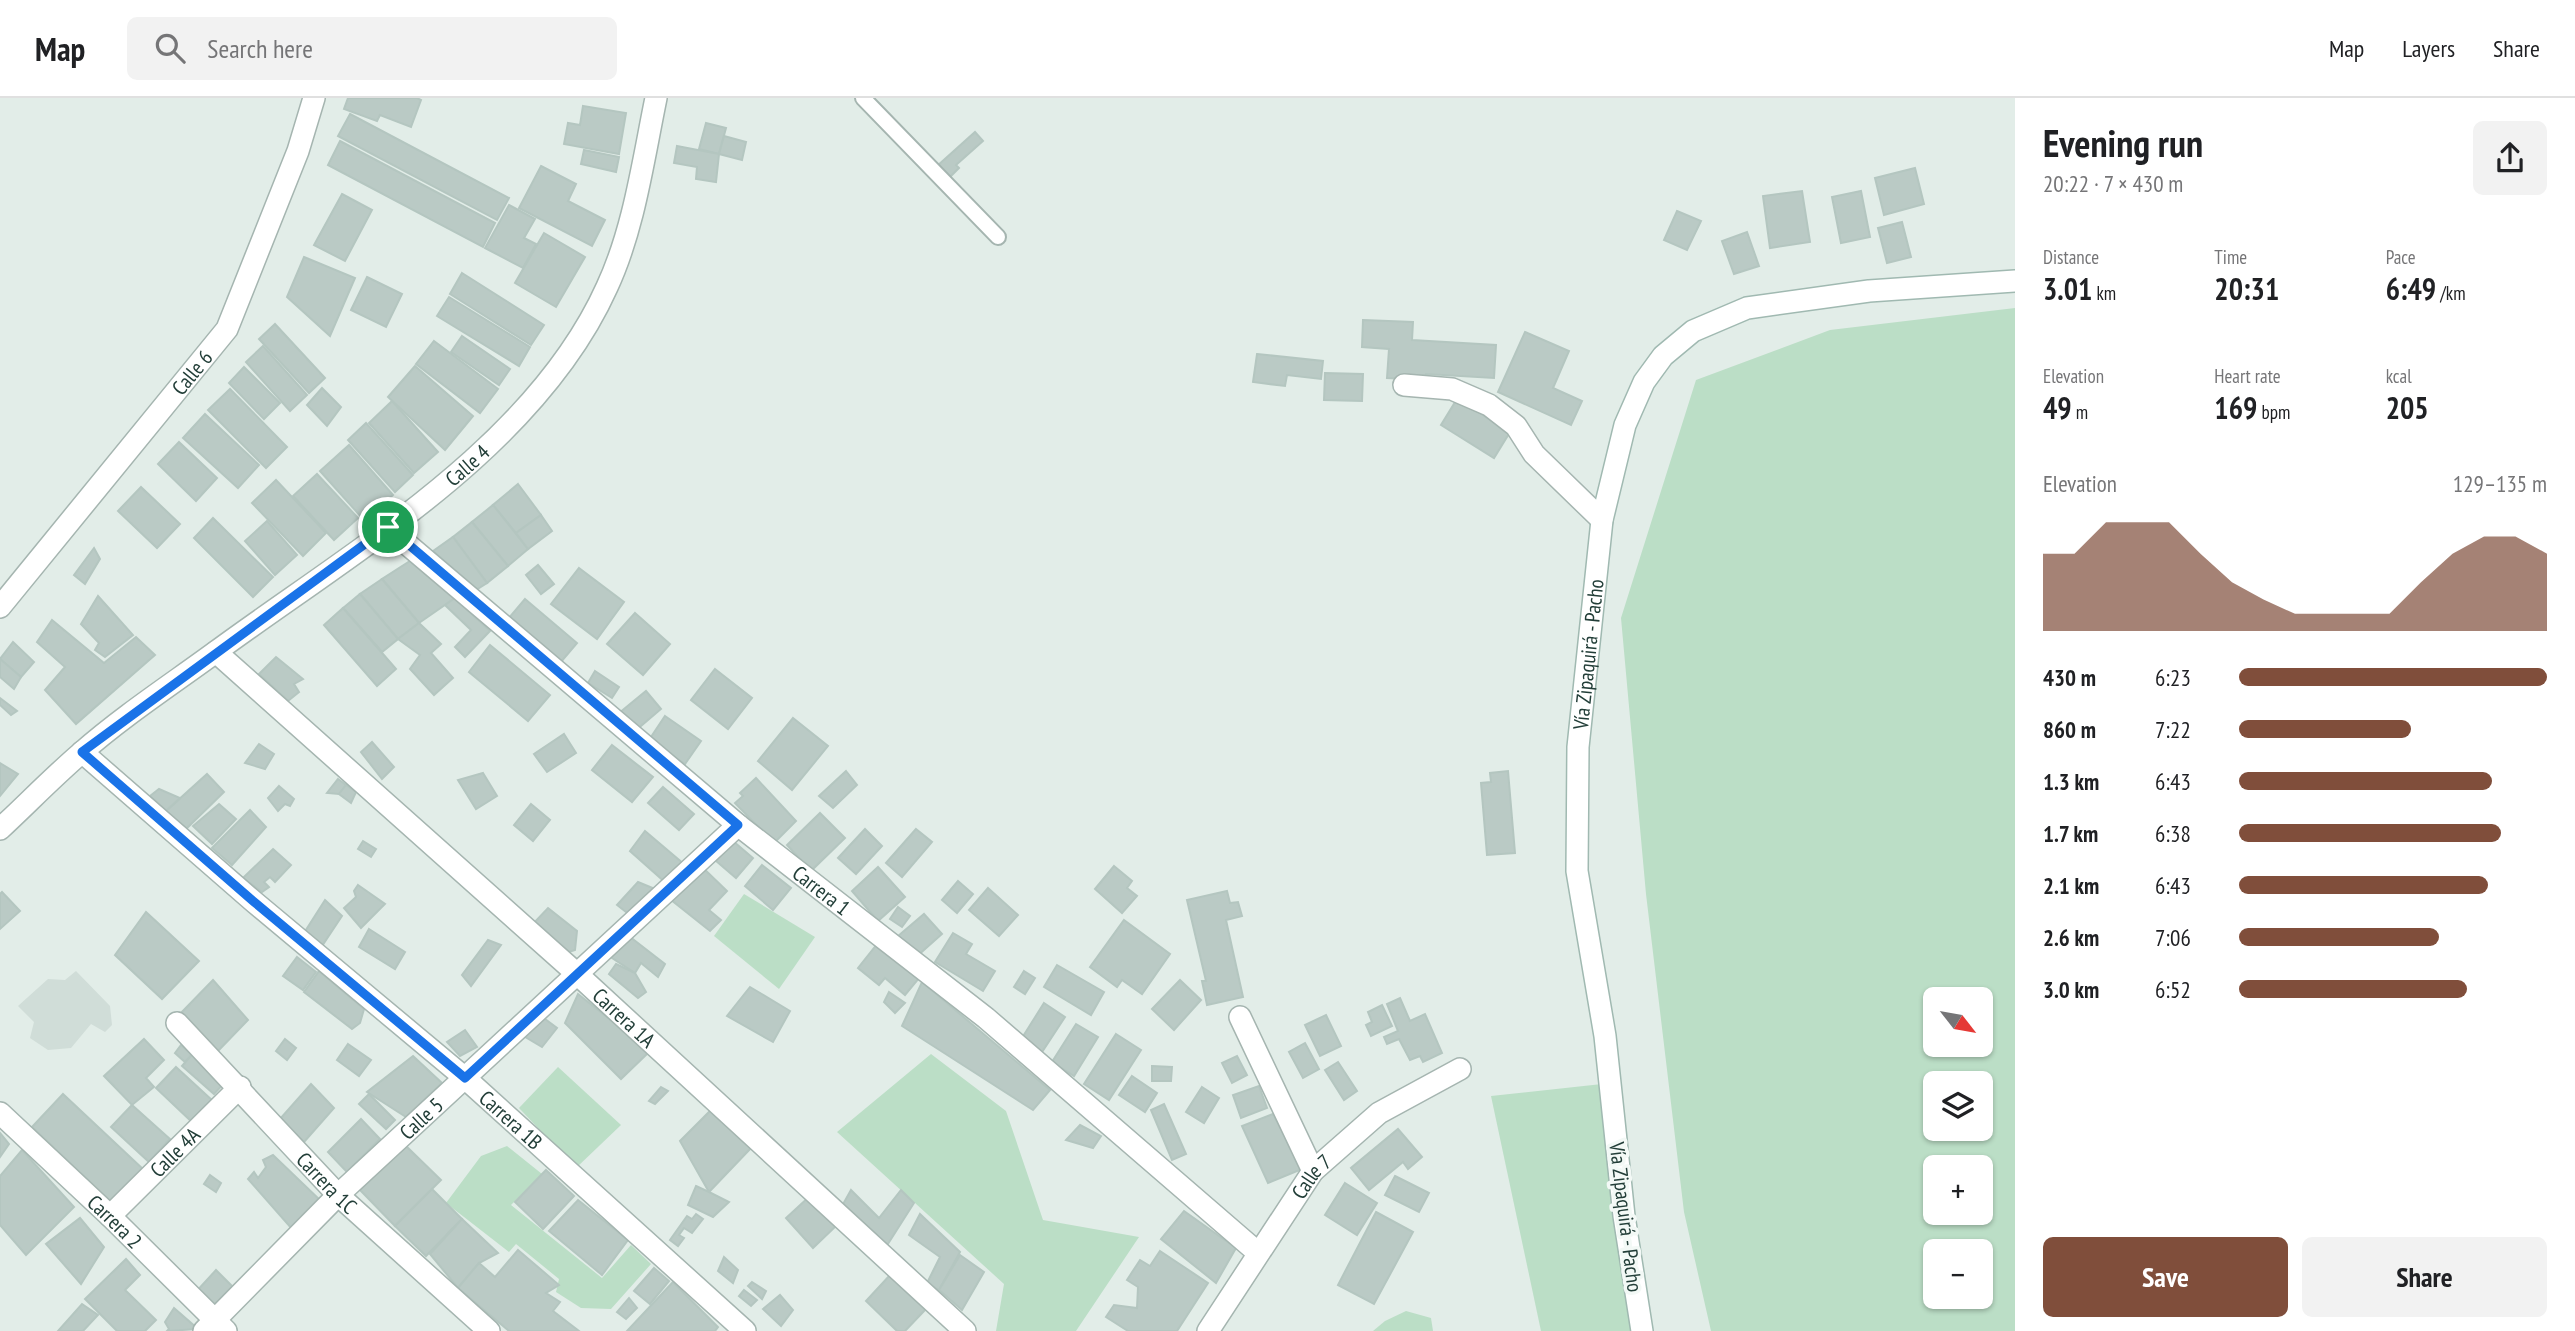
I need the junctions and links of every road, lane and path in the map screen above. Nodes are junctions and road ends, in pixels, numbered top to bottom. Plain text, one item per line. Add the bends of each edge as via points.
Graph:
1 (314, 98) edge
2 (656, 98) edge
3 (863, 98) edge
4 (998, 237) dead end
5 (2015, 281) edge
6 (1404, 385) dead end
7 (1602, 520) junction
8 (388, 527) junction
9 (0, 607) edge
10 (216, 652) junction
11 (82, 752) junction
12 (738, 825) junction
13 (0, 829) edge
14 (576, 973) junction
15 (1240, 1017) dead end
16 (177, 1023) dead end
17 (1460, 1069) dead end
18 (465, 1078) junction
19 (240, 1087) junction
20 (0, 1113) edge
21 (1313, 1171) junction
22 (338, 1195) junction
23 (110, 1216) junction
24 (1257, 1252) junction
25 (215, 1327) edge
26 (1641, 1330) edge
27 (489, 1331) edge
28 (744, 1331) edge
29 (965, 1331) edge
30 (1208, 1331) edge

1 - 9 street, Calle 6 via 227,329
2 - 8 street, Calle 4 via 625,239 607,287 581,334 537,394 478,455
3 - 4 lane
5 - 7 street, Vía Zipaquirá - Pacho via 1869,291 1748,308 1693,331 1663,356 1644,382 1625,425
6 - 7 street via 1452,389 1489,405 1516,426 1534,454
7 - 26 street, Vía Zipaquirá - Pacho via 1578,747 1577,872 1605,1036
8 - 10 street, Calle 4
8 - 12 street, Carrera 1
10 - 11 street, Calle 4
10 - 14 street, Carrera 1A
11 - 13 street, Calle 4
11 - 18 street, Carrera 1B
12 - 14 street, Calle 5
12 - 24 street, Carrera 1 via 986,1018
14 - 18 street, Calle 5
14 - 29 street, Carrera 1A
15 - 21 street
16 - 19 street, Carrera 1C
17 - 21 street, Calle 7 via 1379,1113
18 - 22 street, Calle 5
18 - 28 street, Carrera 1B
19 - 22 street, Carrera 1C
19 - 23 street, Calle 4A
20 - 23 street, Carrera 2
21 - 24 street, Calle 7
22 - 25 street, Calle 5
22 - 27 street, Carrera 1C
23 - 25 street, Carrera 2
24 - 30 street, Calle 7

